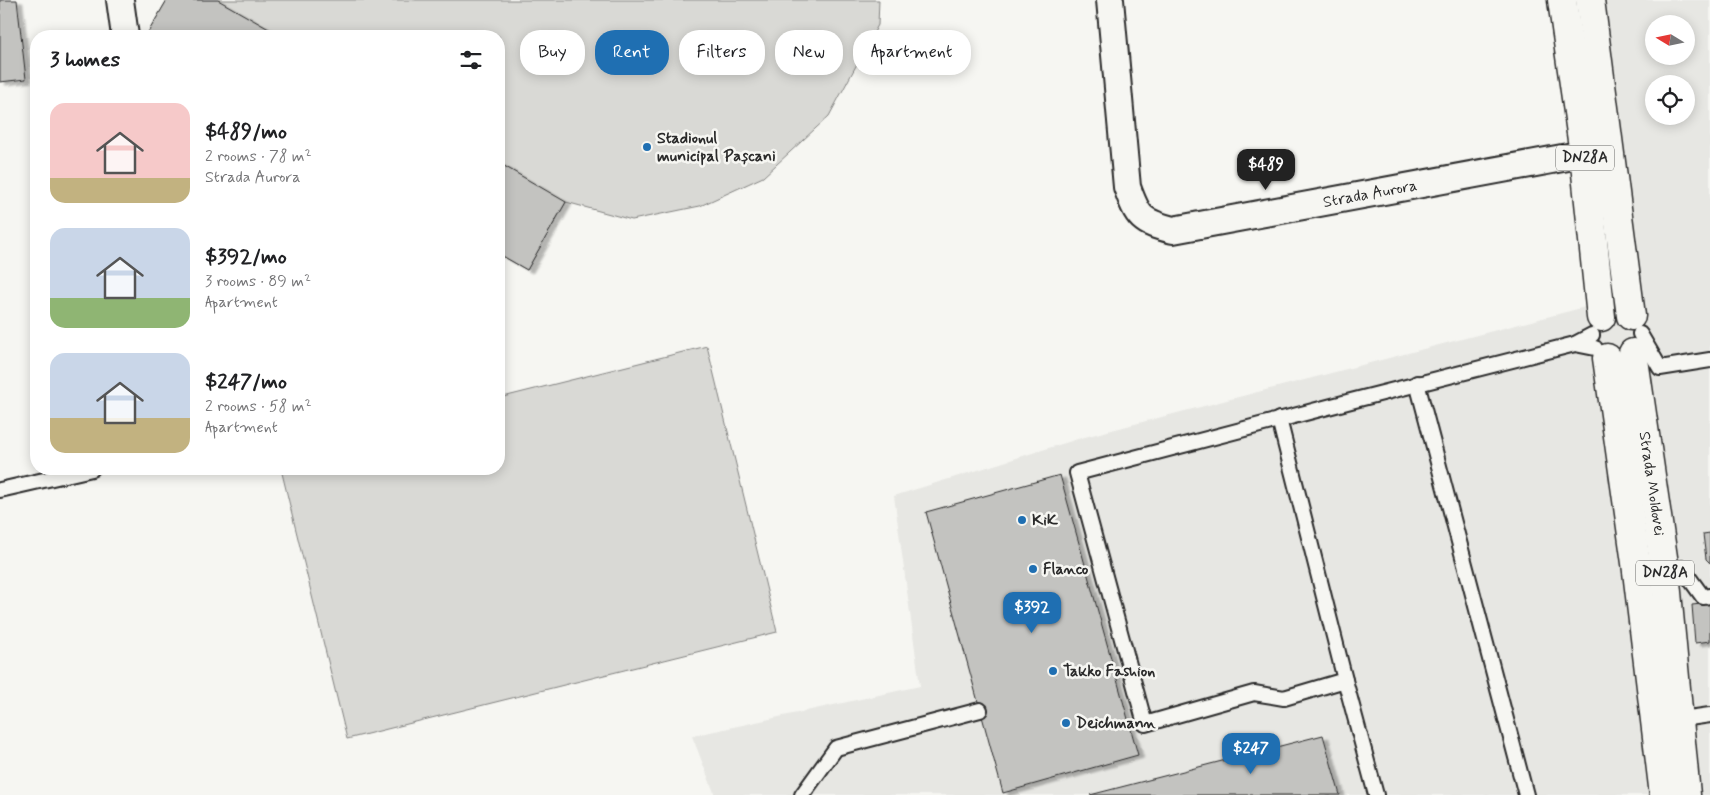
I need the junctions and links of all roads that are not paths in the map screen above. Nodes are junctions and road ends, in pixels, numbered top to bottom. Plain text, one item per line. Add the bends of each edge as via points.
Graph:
1 (120, 0) edge
2 (1110, 0) edge
3 (1562, 0) edge
4 (1590, 0) edge
5 (124, 30) edge
6 (1584, 154) junction
7 (1635, 334) junction
8 (1594, 341) junction
9 (1710, 360) edge
10 (1417, 384) junction
11 (1280, 419) junction
12 (66, 475) edge
13 (0, 490) edge
14 (1665, 571) junction
15 (1710, 596) edge
16 (1346, 680) junction
17 (980, 710) dead end
18 (1710, 715) edge
19 (1667, 721) junction
20 (802, 795) edge
21 (1376, 795) edge
22 (1526, 795) edge
23 (1664, 795) edge
24 (1686, 795) edge

1 - 5 street
2 - 6 street, Strada Aurora via 1127,187 1136,211 1152,224 1173,230
3 - 6 main road, Strada Moldovei / DN28A
4 - 7 main road, Strada Moldovei / DN28A
6 - 8 main road, Strada Moldovei / DN28A
7 - 8 main road via 1621,360
7 - 8 main road via 1623,312 1616,311
7 - 9 lane via 1660,368
7 - 14 main road, Strada Moldovei / DN28A
8 - 10 lane
8 - 19 main road, Strada Moldovei / DN28A
10 - 11 lane
10 - 22 lane
11 - 16 lane
11 - 16 lane via 1077,472 1144,724 1254,693 1284,698
12 - 13 lane
14 - 15 lane via 1682,568 1703,597
14 - 19 main road, Strada Moldovei / DN28A
16 - 21 lane
17 - 20 lane via 836,748
18 - 19 lane
19 - 23 main road, Strada Moldovei / DN28A
19 - 24 main road, Strada Moldovei / DN28A

